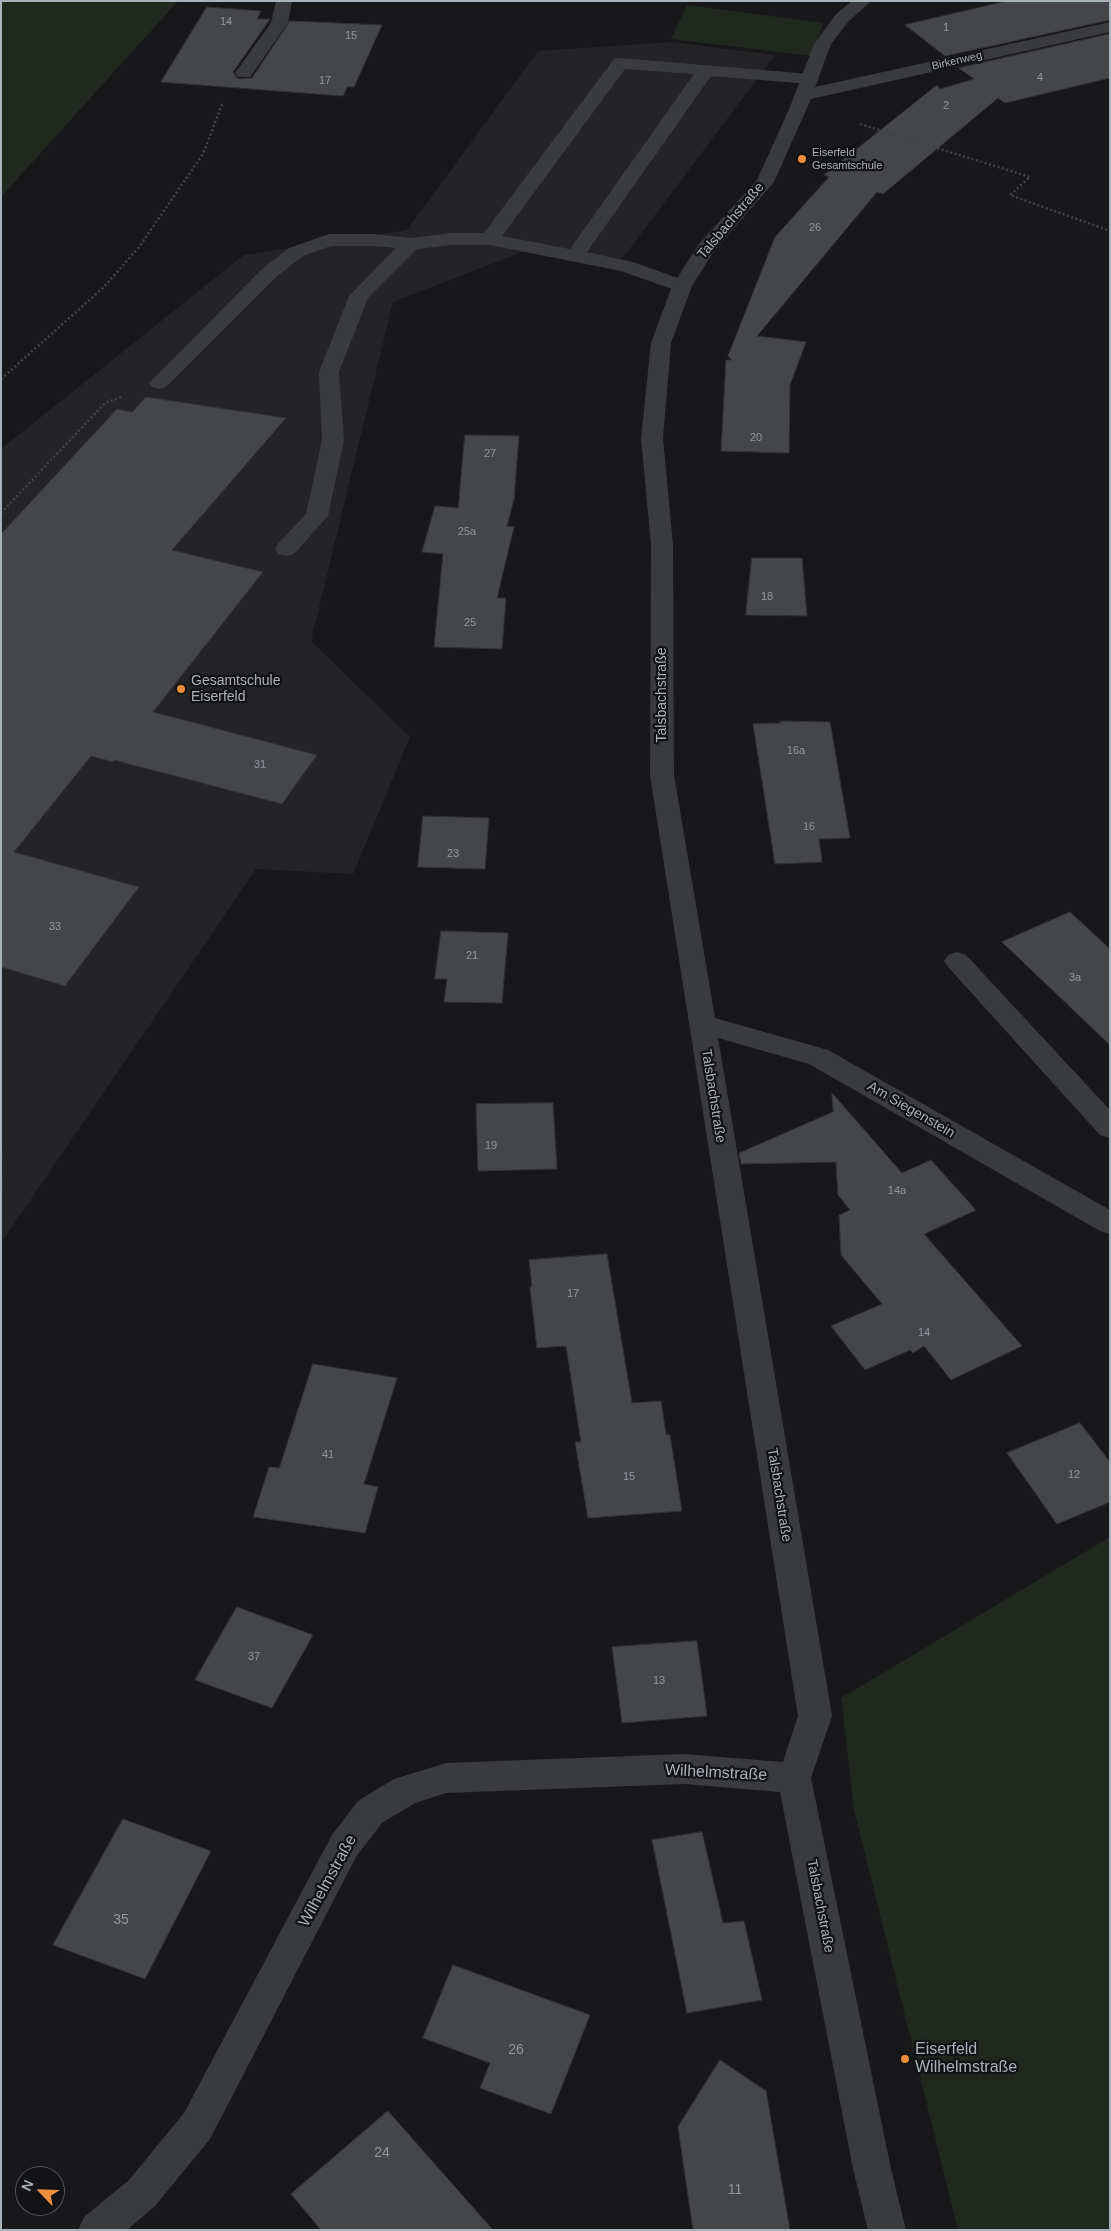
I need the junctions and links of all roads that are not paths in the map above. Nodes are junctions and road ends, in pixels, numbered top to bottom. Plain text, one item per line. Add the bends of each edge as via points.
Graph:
1 (284, 1) edge
2 (863, 1) edge
3 (1110, 27) edge
4 (706, 70) junction
5 (244, 73) road end
6 (804, 94) junction
7 (490, 239) junction
8 (411, 244) junction
9 (575, 256) junction
10 (682, 286) junction
11 (159, 383) dead end
12 (286, 549) dead end
13 (956, 961) dead end
14 (701, 1024) junction
15 (1110, 1128) edge
16 (1110, 1223) edge
17 (794, 1778) junction
18 (97, 2230) edge
19 (887, 2230) edge

1 - 5 street via 278,23
2 - 6 street, Talsbachstraße via 838,12
3 - 6 street, Birkenweg
4 - 6 street, Birkenweg
4 - 7 street, Birkenweg via 620,63
4 - 9 street
6 - 10 street, Talsbachstraße via 765,182 706,248
7 - 8 street
7 - 9 street
8 - 11 street via 329,240 296,252 269,273
8 - 12 street via 359,296 329,372 333,440 317,516
9 - 10 street via 626,266
10 - 14 street, Talsbachstraße via 661,343 652,438 662,545 662,775
13 - 15 street
14 - 16 street, Am Siegenstein via 818,1057
14 - 17 street, Talsbachstraße via 815,1716
17 - 18 street, Wilhelmstraße via 684,1770 446,1778 406,1790 370,1812 344,1846 197,2126 142,2194
17 - 19 street, Talsbachstraße

